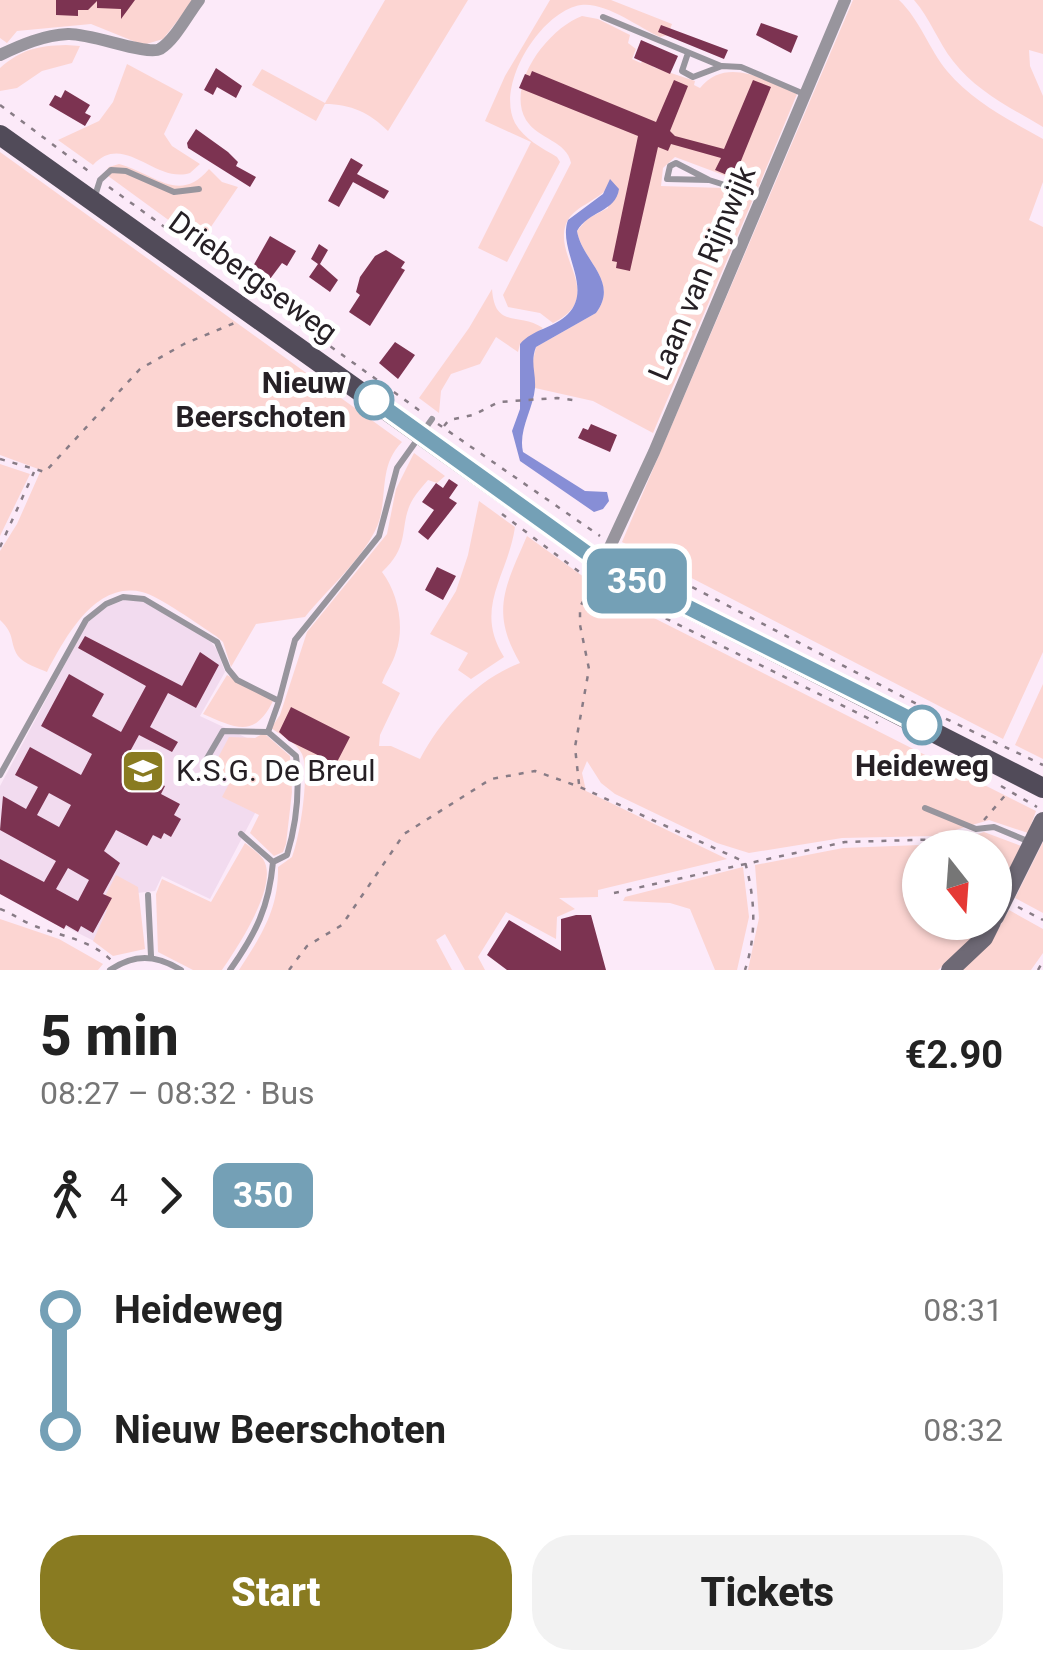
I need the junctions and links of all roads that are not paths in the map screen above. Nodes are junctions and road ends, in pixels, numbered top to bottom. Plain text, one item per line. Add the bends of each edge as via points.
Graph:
1 (199, 0) edge
2 (845, 0) edge
3 (602, 17) dead end
4 (688, 53) junction
5 (0, 54) edge
6 (722, 66) junction
7 (805, 94) junction
8 (0, 120) edge
9 (0, 135) edge
10 (53, 171) junction
11 (709, 180) junction
12 (199, 189) dead end
13 (97, 190) junction
14 (762, 197) junction
15 (426, 426) junction
16 (603, 564) junction
17 (278, 701) junction
18 (268, 732) junction
19 (206, 760) dead end
20 (0, 776) edge
21 (1043, 788) edge
22 (926, 808) dead end
23 (1043, 821) edge
24 (240, 834) dead end
25 (1031, 842) junction
26 (273, 862) junction
27 (1012, 883) edge
28 (148, 895) dead end
29 (982, 940) edge
30 (150, 956) junction
31 (113, 968) edge
32 (180, 970) edge
33 (230, 970) edge
34 (950, 970) edge

1 - 5 street via 156,50 70,34
2 - 7 street, Laan van Rijnwijk
3 - 4 lane
4 - 6 lane
4 - 6 lane via 682,70 693,77
6 - 7 lane via 741,67
7 - 14 street, Laan van Rijnwijk
8 - 10 main road, Driebergseweg
9 - 10 main road, Driebergseweg
10 - 13 main road, Driebergseweg
11 - 11 lane via 674,181 667,172 676,163
11 - 14 lane
12 - 13 lane via 174,192 112,170
13 - 15 main road, Driebergseweg
14 - 16 street, Laan van Rijnwijk
15 - 16 main road, Driebergseweg
15 - 17 lane via 397,468 379,536 296,640
16 - 21 main road, Driebergseweg
17 - 18 lane
17 - 20 lane via 237,680 217,642 144,599 124,597 86,620
18 - 19 lane via 222,731
18 - 26 lane via 296,756 298,774 296,828 287,855
22 - 25 lane
23 - 25 street
24 - 26 lane
25 - 27 street
26 - 33 lane via 269,901
28 - 30 lane
29 - 34 street
30 - 31 lane
30 - 32 lane

